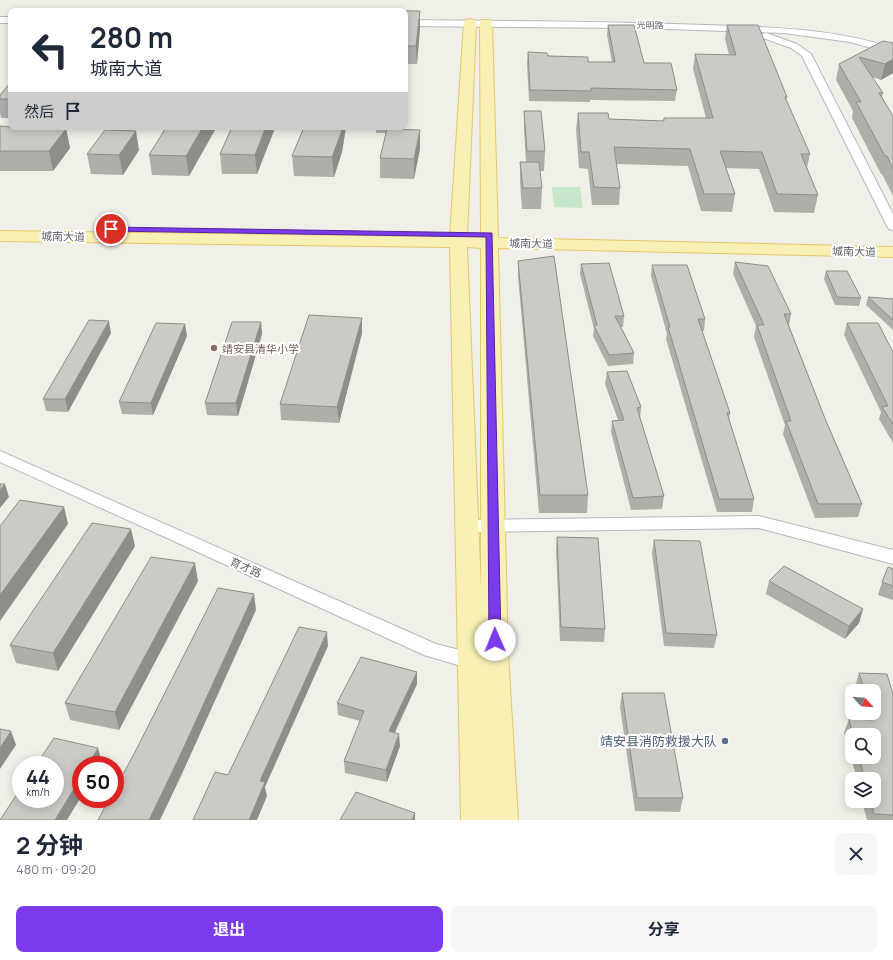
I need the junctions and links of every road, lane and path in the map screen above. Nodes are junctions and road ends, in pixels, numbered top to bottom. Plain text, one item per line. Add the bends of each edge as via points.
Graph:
1 (408, 23) edge
2 (478, 23) junction
3 (691, 26) junction
4 (893, 51) edge
5 (893, 226) edge
6 (0, 228) edge
7 (0, 236) edge
8 (458, 238) junction
9 (489, 238) junction
10 (893, 244) edge
11 (893, 252) edge
12 (0, 456) edge
13 (467, 526) junction
14 (493, 526) junction
15 (893, 556) edge
16 (495, 654) junction
17 (471, 661) junction
18 (476, 820) edge
19 (503, 820) edge

1 - 2 street, 光明路
2 - 3 street, 光明路
2 - 8 main road
2 - 9 main road
3 - 4 street, 光明路 via 802,33 848,39
3 - 5 street via 758,34 778,39 806,54
6 - 8 main road, 城南大道
7 - 8 main road, 城南大道
8 - 9 main road, 城南大道
8 - 13 main road
9 - 10 main road, 城南大道
9 - 11 main road, 城南大道
9 - 14 main road
12 - 17 street, 育才路 via 431,650
13 - 14 street
13 - 17 main road
14 - 15 street via 759,522
14 - 16 main road
16 - 17 street
16 - 19 main road
17 - 18 main road

